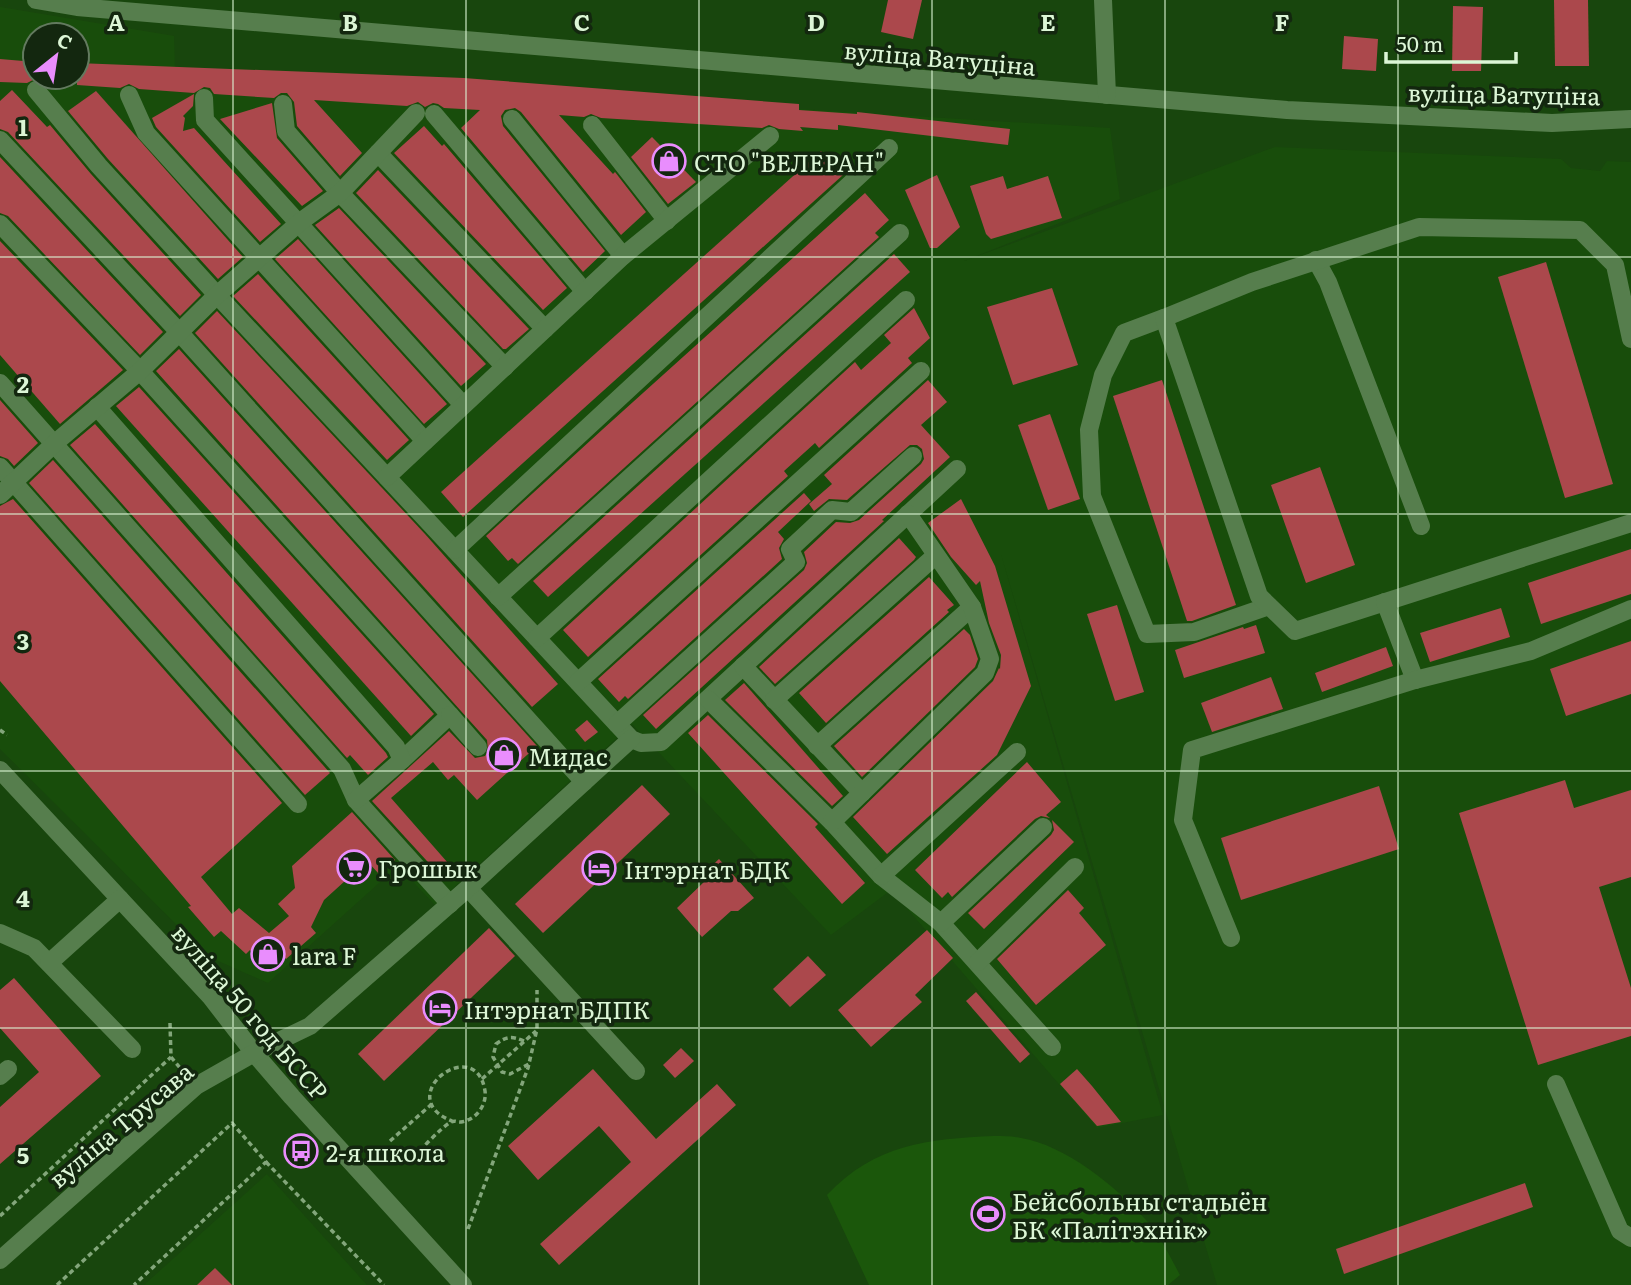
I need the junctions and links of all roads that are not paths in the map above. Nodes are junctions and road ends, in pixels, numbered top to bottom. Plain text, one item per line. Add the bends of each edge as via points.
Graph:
1 (36, 0) edge
2 (1103, 0) edge
3 (37, 91) edge
4 (129, 95) dead end
5 (1107, 95) junction
6 (204, 99) dead end
7 (283, 104) dead end
8 (512, 119) dead end
9 (1631, 119) edge
10 (592, 125) dead end
11 (770, 136) dead end
12 (0, 140) edge
13 (889, 148) dead end
14 (378, 153) junction
15 (340, 193) junction
16 (667, 221) junction
17 (300, 222) junction
18 (0, 224) edge
19 (900, 233) dead end
20 (624, 257) junction
21 (259, 260) junction
22 (1316, 260) junction
23 (585, 292) junction
24 (217, 295) junction
25 (906, 300) dead end
26 (1164, 318) junction
27 (545, 329) junction
28 (179, 332) junction
29 (1631, 339) edge
30 (505, 367) junction
31 (140, 370) junction
32 (921, 371) dead end
33 (0, 383) edge
34 (463, 405) junction
35 (97, 407) junction
36 (425, 442) junction
37 (55, 443) junction
38 (913, 456) dead end
39 (0, 467) edge
40 (957, 469) dead end
41 (387, 477) junction
42 (13, 482) junction
43 (0, 495) edge
44 (908, 514) junction
45 (1631, 523) edge
46 (1421, 526) dead end
47 (455, 550) junction
48 (935, 556) junction
49 (498, 597) junction
50 (1385, 602) junction
51 (1269, 606) junction
52 (972, 607) junction
53 (1631, 609) edge
54 (537, 639) junction
55 (743, 666) junction
56 (1415, 680) junction
57 (578, 682) junction
58 (708, 699) junction
59 (774, 700) junction
60 (450, 715) junction
61 (617, 724) junction
62 (631, 739) junction
63 (817, 746) junction
64 (478, 747) dead end
65 (1017, 752) dead end
66 (402, 760) junction
67 (0, 770) edge
68 (584, 782) junction
69 (862, 793) junction
70 (356, 800) junction
71 (298, 804) dead end
72 (832, 822) junction
73 (1043, 827) dead end
74 (1075, 867) dead end
75 (881, 876) junction
76 (468, 888) junction
77 (120, 899) junction
78 (450, 904) junction
79 (941, 922) junction
80 (0, 933) edge
81 (1231, 937) dead end
82 (978, 962) junction
83 (49, 963) junction
84 (1052, 1047) dead end
85 (132, 1049) dead end
86 (254, 1054) junction
87 (636, 1072) dead end
88 (1556, 1084) dead end
89 (1631, 1238) edge
90 (0, 1260) edge
91 (463, 1285) edge

1 - 5 street, вуліца Ватуціна
2 - 5 street
3 - 24 street
4 - 21 street via 146,133
5 - 9 street, вуліца Ватуціна via 1287,110 1538,122
6 - 17 street via 205,120
7 - 15 street via 286,131
8 - 20 street
10 - 16 street
11 - 16 street
12 - 28 street
13 - 47 street
14 - 15 street
14 - 23 street via 425,114
14 - 27 street
15 - 17 street
15 - 30 street
16 - 20 street
17 - 21 street
17 - 34 street
18 - 31 street
19 - 49 street
20 - 23 street
21 - 24 street
21 - 36 street
22 - 26 street
22 - 29 street via 1419,227 1580,230 1615,265
22 - 46 street
23 - 27 street
24 - 28 street
24 - 41 street
25 - 54 street
26 - 51 street via 1259,596
26 - 51 street via 1124,333 1103,375 1089,430 1092,496 1147,634 1194,632
27 - 30 street
28 - 31 street
28 - 68 street
30 - 34 street
31 - 35 street
31 - 60 street
32 - 57 street
33 - 37 street
34 - 36 street
35 - 37 street
35 - 66 street via 396,747
36 - 41 street
37 - 42 street
37 - 70 street via 342,769
38 - 61 street via 850,512 832,510 790,549 796,562
39 - 42 street
40 - 44 street
41 - 47 street
42 - 43 street
42 - 71 street
44 - 48 street
44 - 55 street
45 - 50 street
47 - 49 street
48 - 52 street
48 - 59 street
49 - 54 street
50 - 51 street via 1295,631
50 - 56 street
52 - 63 street
52 - 69 street via 990,659 985,673
53 - 56 street via 1531,651
54 - 57 street
55 - 58 street
55 - 59 street
56 - 81 street via 1192,750 1183,820
57 - 61 street
58 - 62 street via 661,742
58 - 72 street
59 - 63 street
60 - 64 street
60 - 66 street
61 - 62 street
62 - 68 street, вуліца Трусава
63 - 69 street
65 - 75 street
66 - 70 street
67 - 77 street, вуліца 50 год БССР
68 - 76 street, вуліца Трусава
69 - 72 street
70 - 78 street
72 - 75 street
73 - 79 street
74 - 82 street
75 - 79 street
76 - 78 street, вуліца Трусава
76 - 87 street
77 - 83 street
77 - 86 street, вуліца 50 год БССР via 211,996
78 - 86 street, вуліца Трусава via 310,1026
79 - 82 street
80 - 83 street via 34,948
82 - 84 street
83 - 85 street
86 - 90 street, вуліца Трусава via 196,1086
86 - 91 street, вуліца 50 год БССР
88 - 89 street via 1620,1231

